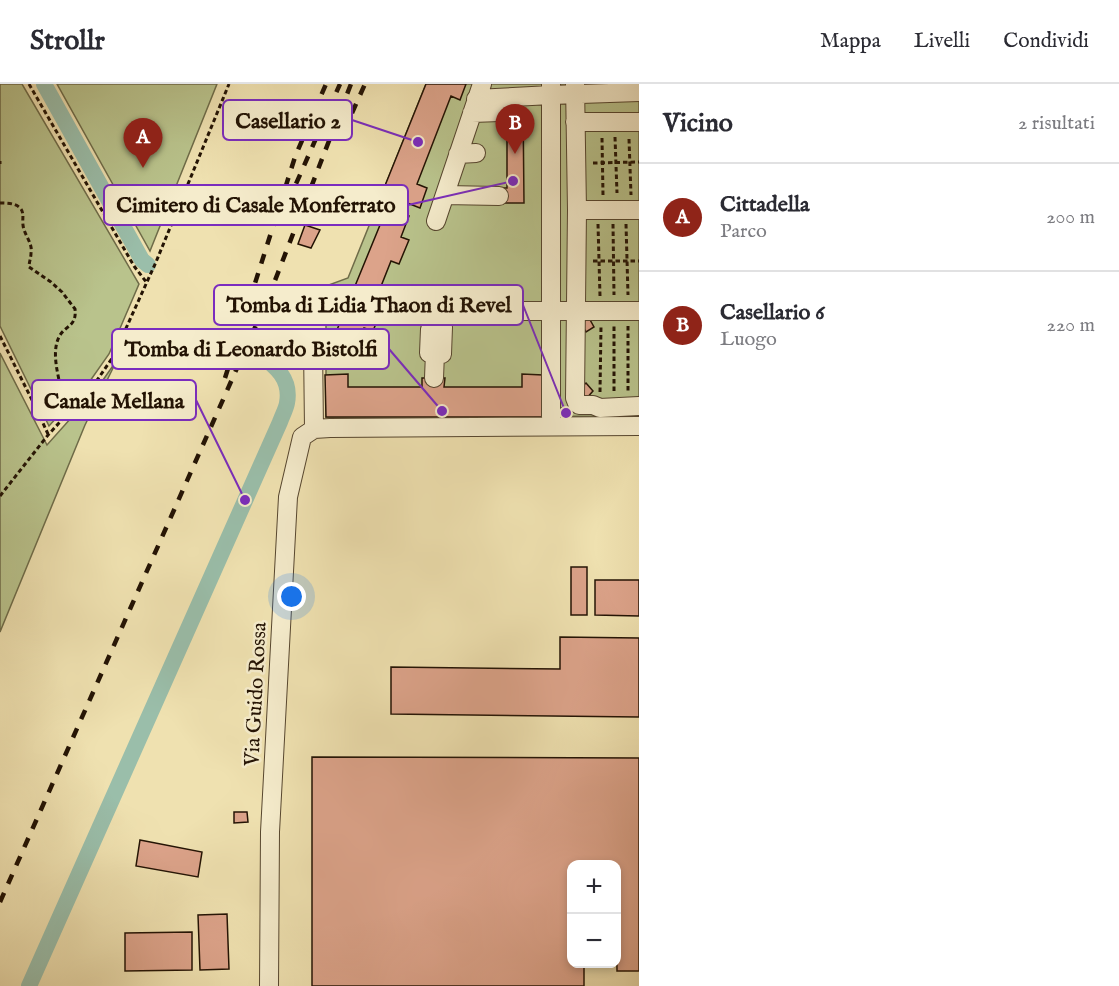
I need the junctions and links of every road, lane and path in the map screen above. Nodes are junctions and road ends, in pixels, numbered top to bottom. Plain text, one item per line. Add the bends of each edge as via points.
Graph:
1 (29, 84) edge
2 (229, 84) edge
3 (639, 84) edge
4 (551, 89) edge
5 (575, 89) edge
6 (608, 89) edge
7 (477, 99) edge
8 (500, 112) dead end
9 (575, 122) junction
10 (621, 122) edge
11 (602, 162) junction
12 (616, 162) junction
13 (630, 162) junction
14 (639, 162) edge
15 (589, 163) dead end
16 (445, 195) junction
17 (499, 196) dead end
18 (0, 203) edge
19 (577, 210) junction
20 (618, 210) edge
21 (436, 221) dead end
22 (576, 261) junction
23 (599, 261) junction
24 (614, 261) junction
25 (627, 261) junction
26 (639, 261) edge
27 (147, 283) junction
28 (552, 311) junction
29 (576, 312) junction
30 (620, 312) edge
31 (0, 336) edge
32 (313, 346) dead end
33 (434, 378) dead end
34 (620, 407) edge
35 (36, 408) junction
36 (551, 417) dead end
37 (639, 426) edge
38 (322, 428) junction
39 (48, 435) junction
40 (0, 496) edge
41 (269, 986) edge

1 - 27 path via 134,267
2 - 27 path
3 - 6 street via 639,92
4 - 5 street
4 - 7 street
4 - 28 street
5 - 6 street
5 - 9 street
7 - 8 street
7 - 16 street via 467,154
9 - 10 street
9 - 19 street
10 - 11 path
10 - 12 path
10 - 13 path
11 - 12 path
11 - 15 path
11 - 20 path
12 - 13 path
12 - 20 path
13 - 14 path
13 - 20 path
16 - 17 street
16 - 21 street
18 - 35 path via 21,208 32,253 29,267 57,287 75,309 74,321 58,340 60,385 47,404
19 - 20 street
19 - 22 street
20 - 23 path
20 - 24 path
20 - 25 path
22 - 23 path
22 - 29 street
23 - 24 path
23 - 30 path
24 - 25 path
24 - 30 path
25 - 26 path
25 - 30 path
27 - 39 path via 113,357 93,386
28 - 29 street
28 - 33 street via 447,305 447,324 432,326 442,354 435,353
28 - 36 street
29 - 30 street
29 - 34 street via 575,398 579,405
30 - 34 path
30 - 34 path
30 - 34 path
31 - 35 path
32 - 38 street
35 - 39 path
37 - 38 street
38 - 41 street, Via Guido Rossa via 302,437 288,497 270,832
39 - 40 path

